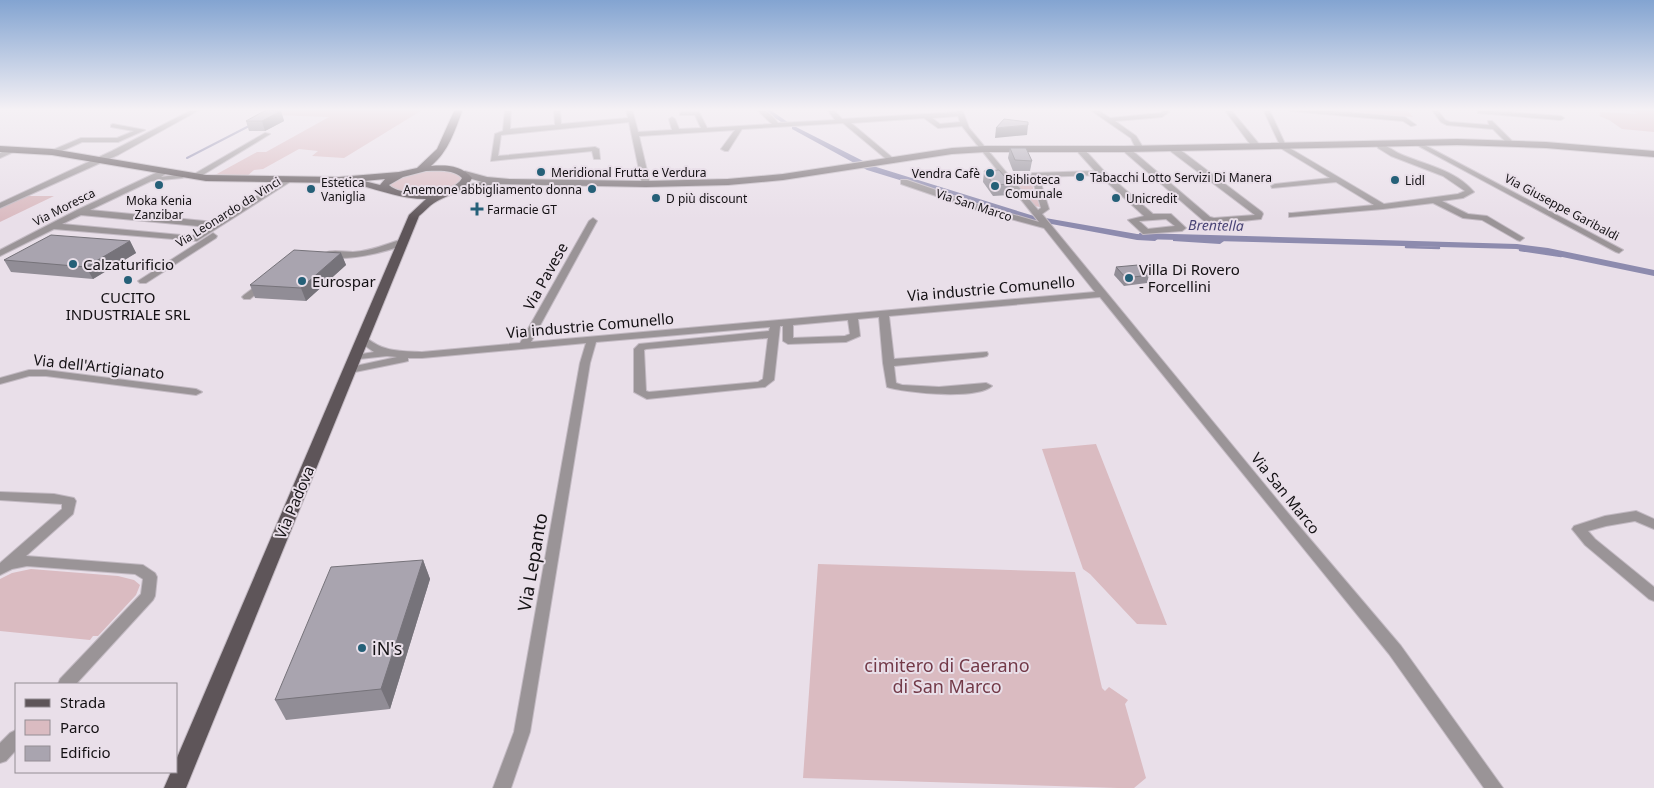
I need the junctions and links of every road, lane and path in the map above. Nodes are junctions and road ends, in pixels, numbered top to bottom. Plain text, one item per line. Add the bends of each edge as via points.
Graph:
1 (67, 146) edge
2 (128, 146) edge
3 (247, 146) edge
4 (444, 146) edge
5 (496, 146) edge
6 (638, 146) edge
7 (727, 146) edge
8 (873, 146) edge
9 (981, 146) edge
10 (1138, 146) edge
11 (1146, 146) edge
12 (1256, 146) joint
13 (1262, 146) edge
14 (1282, 146) edge
15 (1383, 146) edge
16 (1422, 146) edge
17 (1546, 146) edge
18 (1172, 148) junction
19 (0, 149) edge
20 (725, 149) dead end
21 (984, 149) junction
22 (1125, 149) junction
23 (1140, 149) junction
24 (1151, 149) junction
25 (14, 150) junction
26 (1080, 150) junction
27 (52, 152) junction
28 (442, 152) junction
29 (1654, 154) edge
30 (0, 156) edge
31 (597, 157) dead end
32 (99, 161) junction
33 (891, 161) junction
34 (461, 172) junction
35 (1101, 172) junction
36 (404, 174) junction
37 (163, 175) junction
38 (193, 177) junction
39 (289, 180) junction
40 (301, 180) junction
41 (339, 180) junction
42 (1338, 180) junction
43 (509, 182) junction
44 (904, 182) dead end
45 (646, 184) junction
46 (1275, 186) dead end
47 (388, 190) junction
48 (450, 191) junction
49 (402, 195) junction
50 (1434, 200) junction
51 (0, 206) edge
52 (1383, 207) junction
53 (80, 212) junction
54 (1292, 215) dead end
55 (414, 216) junction
56 (1151, 217) junction
57 (1042, 219) junction
58 (593, 221) dead end
59 (218, 225) junction
60 (52, 226) junction
61 (1520, 238) dead end
62 (403, 242) junction
63 (1619, 250) dead end
64 (383, 252) junction
65 (0, 253) edge
66 (318, 253) edge
67 (356, 255) junction
68 (396, 258) junction
69 (274, 275) edge
70 (143, 281) dead end
71 (1101, 294) junction
72 (247, 297) dead end
73 (884, 313) junction
74 (852, 316) junction
75 (788, 322) junction
76 (775, 328) junction
77 (362, 339) junction
78 (592, 340) junction
79 (524, 346) junction
80 (395, 354) junction
81 (983, 354) dead end
82 (422, 356) junction
83 (888, 363) junction
84 (352, 364) junction
85 (0, 381) edge
86 (986, 386) dead end
87 (196, 392) dead end
88 (0, 496) edge
89 (1654, 524) edge
90 (4, 567) edge
91 (1654, 594) edge
92 (67, 683) edge
93 (15, 739) edge
94 (0, 756) edge
95 (175, 788) edge
96 (502, 788) edge
97 (1494, 788) edge

1 - 27 street
2 - 32 street
3 - 38 street
4 - 28 main road
5 - 31 street via 494,159 595,149
6 - 45 street
7 - 20 street
8 - 33 street
9 - 21 street
10 - 23 street
11 - 24 street
12 - 13 main road
12 - 18 main road
14 - 42 street
15 - 50 street via 1470,192
16 - 63 street, Via Giuseppe Garibaldi
17 - 29 main road
18 - 22 street via 1259,214 1258,217 1208,219
18 - 24 main road
19 - 25 main road
21 - 26 main road
21 - 33 main road
21 - 57 street
22 - 23 main road
22 - 26 main road
23 - 24 main road
25 - 27 main road
25 - 30 street
26 - 35 street
27 - 32 main road
28 - 34 main road via 445,161
28 - 36 main road via 428,164
32 - 37 main road
32 - 51 street
33 - 45 main road via 750,180
34 - 36 main road via 436,168
34 - 43 main road via 486,180
34 - 48 main road, Via Padova via 466,181
35 - 56 street
35 - 57 street via 1035,175 1045,209
36 - 41 main road
36 - 47 main road via 385,182 384,187
37 - 38 main road
37 - 53 street, Via Moresca
38 - 39 main road
39 - 40 main road
39 - 59 street
40 - 41 main road
40 - 70 street, Via Leonardo da Vinci
41 - 47 main road
42 - 46 street
42 - 52 street
43 - 45 main road
43 - 48 main road
44 - 57 street, Via San Marco via 1040,225
47 - 49 main road
48 - 49 main road via 422,197
48 - 55 main road, Via Padova via 430,201
49 - 55 main road
50 - 52 street
50 - 61 street via 1470,217 1484,218
52 - 54 street
53 - 59 street
53 - 60 street, Via Moresca
55 - 62 main road, Via Padova
56 - 56 street via 1132,220 1146,232 1182,228 1168,216
57 - 71 street, Via San Marco
58 - 79 street, Via Pavese
59 - 60 street via 194,239
60 - 65 street, Via Moresca
62 - 64 street
62 - 68 main road, Via Padova
64 - 67 street
64 - 68 street
66 - 67 street
67 - 68 street
68 - 77 main road, Via Padova
69 - 72 street
71 - 73 street, Via industrie Comunello
71 - 97 street, Via San Marco via 1395,650
73 - 74 street, Via industrie Comunello
73 - 83 street
74 - 75 street, Via industrie Comunello
74 - 75 street via 855,336 846,339 788,341
75 - 76 street, Via industrie Comunello
76 - 76 street via 768,380 761,385 647,396 640,392 639,349 643,346
76 - 78 street, Via industrie Comunello
77 - 80 street via 378,351
77 - 84 main road, Via Padova
78 - 79 street, Via industrie Comunello
78 - 96 street, Via Lepanto via 522,732
79 - 82 street, Via industrie Comunello
80 - 82 street, Via industrie Comunello
80 - 84 street
81 - 83 street
82 - 84 street
83 - 86 street via 891,385 905,390
84 - 95 main road, Via Padova
85 - 87 street, Via dell'Artigianato via 30,373 46,373
88 - 90 street via 69,501 68,511
89 - 91 street via 1636,516 1579,529 1590,542
90 - 92 street via 27,561 138,569 150,577 148,596
93 - 94 street

